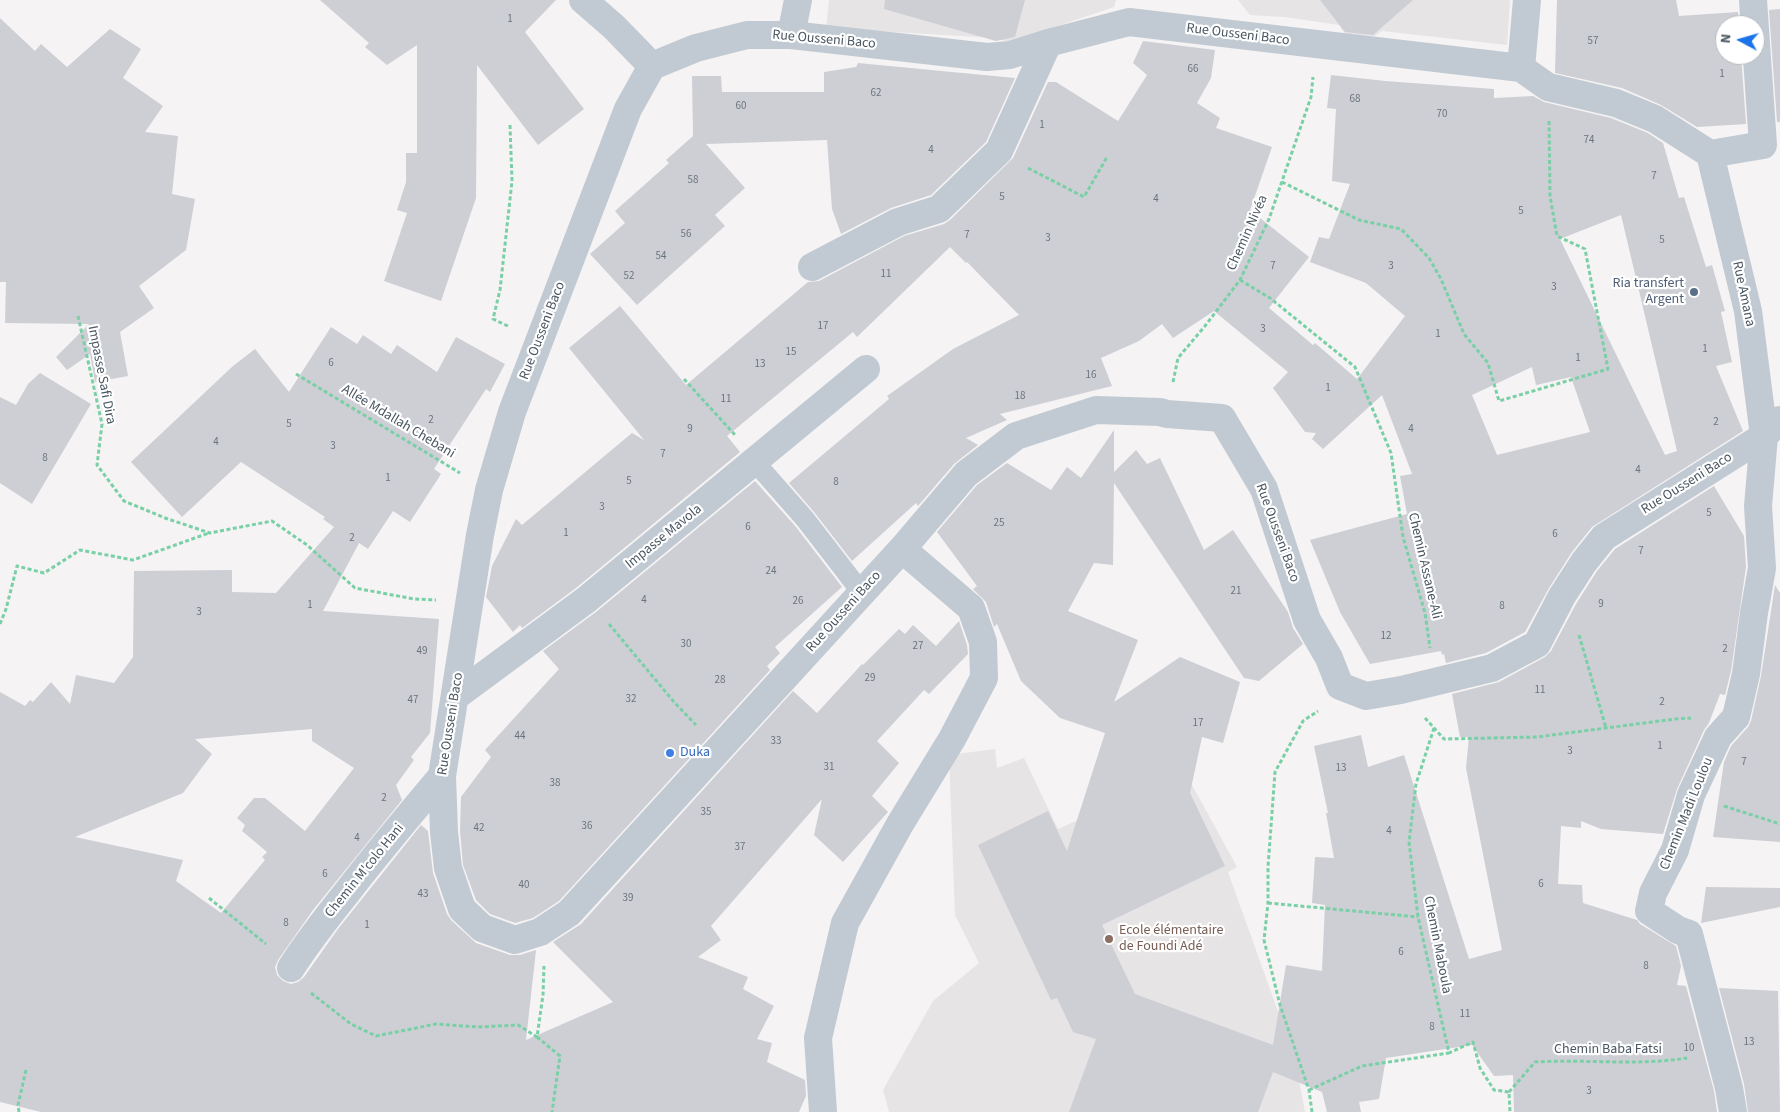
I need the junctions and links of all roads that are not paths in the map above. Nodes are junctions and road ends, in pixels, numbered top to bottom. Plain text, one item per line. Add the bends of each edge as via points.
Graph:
1 (583, 0) edge
2 (798, 0) edge
3 (1527, 0) edge
4 (1753, 0) edge
5 (790, 35) junction
6 (1048, 42) junction
7 (652, 66) junction
8 (1521, 68) junction
9 (1710, 154) junction
10 (812, 267) dead end
11 (866, 368) dead end
12 (1772, 428) edge
13 (756, 460) junction
14 (902, 549) junction
15 (862, 593) junction
16 (456, 696) junction
17 (442, 776) junction
18 (291, 968) road end
19 (823, 1112) edge
20 (1733, 1112) edge

1 - 7 street
2 - 5 street
3 - 8 street
4 - 9 street via 1763,146
5 - 6 street, Rue Ousseni Baco via 987,57 1010,55
5 - 7 street, Rue Ousseni Baco via 747,35 696,48
6 - 8 street, Rue Ousseni Baco via 1129,22
6 - 10 street via 999,151 939,209 898,222
7 - 16 street, Rue Ousseni Baco via 628,109 512,412 480,534
8 - 9 street, Rue Ousseni Baco via 1548,87 1616,103 1655,119
9 - 12 street, Rue Amana
11 - 13 street, Impasse Mavola
12 - 14 street, Rue Ousseni Baco via 1604,537 1562,596 1537,644 1492,668 1366,696 1340,686 1329,658 1307,620 1264,489 1222,418 1096,410 1016,436 966,474
12 - 20 street, Chemin Madi Loulou via 1758,506 1762,568 1736,717 1718,737 1691,795 1675,850 1653,893 1650,911 1689,934
13 - 15 lane
13 - 16 street, Impasse Mavola via 586,600
14 - 15 street, Rue Ousseni Baco
14 - 19 street via 971,608 982,642 984,678 845,923 818,1038
15 - 17 street, Rue Ousseni Baco via 569,913 540,932 514,940 482,928 462,909 448,868
16 - 17 street, Rue Ousseni Baco
17 - 18 street, Chemin M'colo Hani via 332,910

